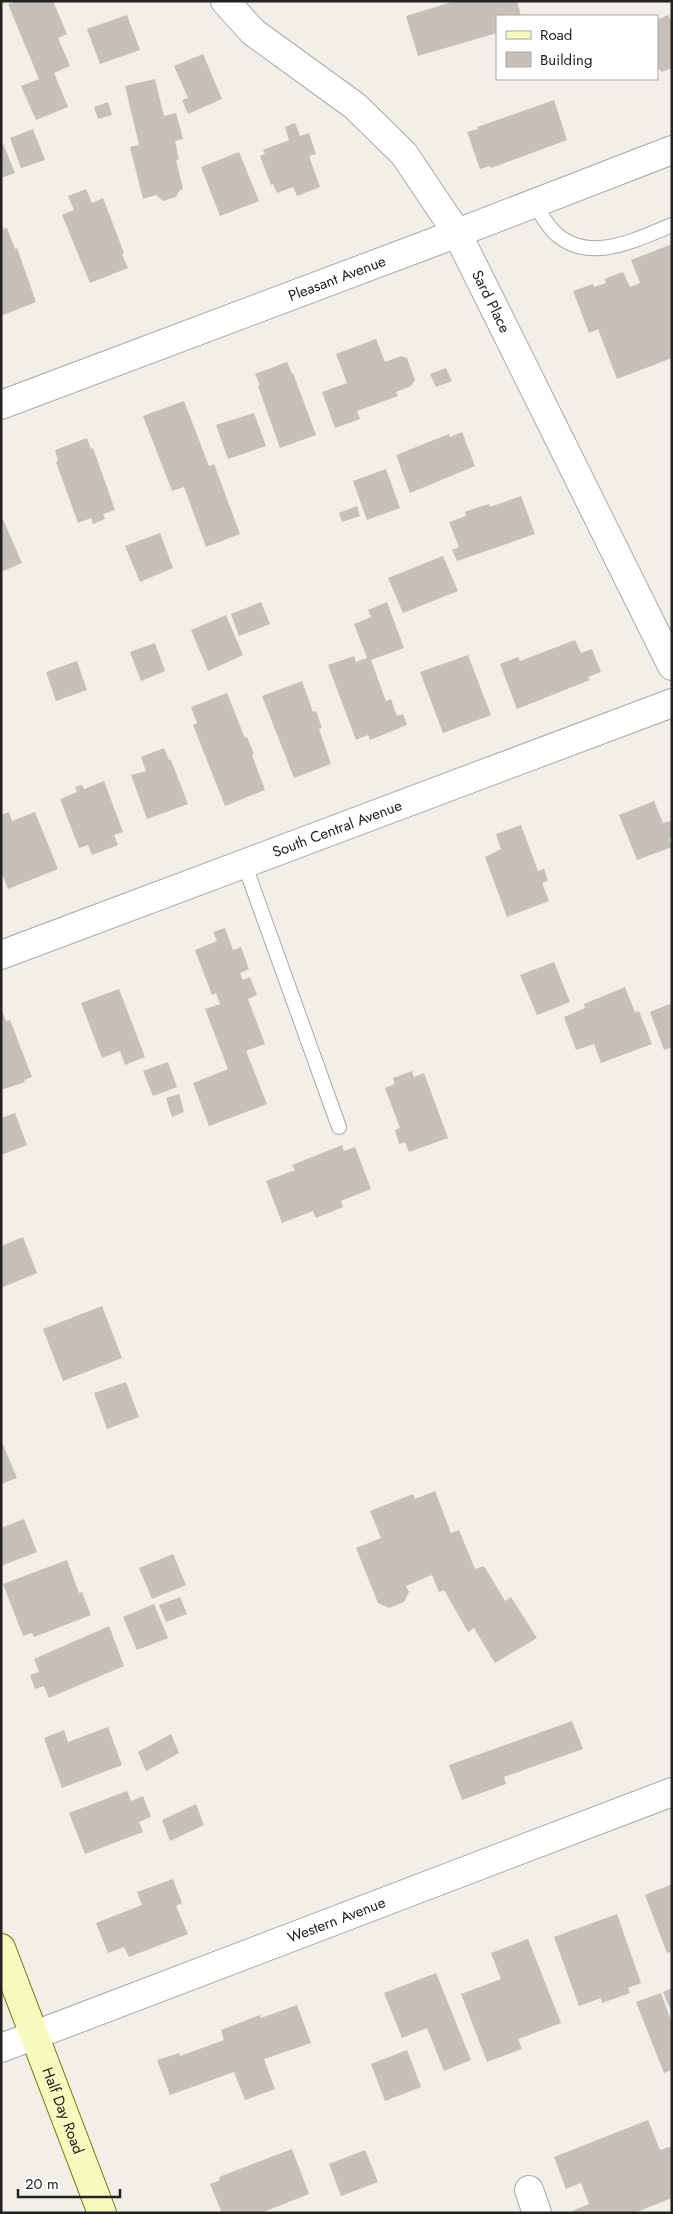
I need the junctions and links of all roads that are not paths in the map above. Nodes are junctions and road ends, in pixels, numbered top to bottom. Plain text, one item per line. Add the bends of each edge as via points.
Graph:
1 (225, 1) edge
2 (672, 150) edge
3 (534, 203) junction
4 (672, 225) edge
5 (457, 233) junction
6 (1, 405) edge
7 (672, 666) edge
8 (672, 703) edge
9 (244, 863) junction
10 (1, 955) edge
11 (339, 1127) dead end
12 (672, 1792) edge
13 (1, 1948) edge
14 (35, 2036) junction
15 (1, 2048) edge
16 (102, 2213) edge

1 - 5 street, Sard Place via 253,32 355,106 404,154
2 - 3 street, Pleasant Avenue
3 - 4 lane via 554,232 574,245 599,250 629,243
3 - 5 street, Pleasant Avenue
5 - 6 street, Pleasant Avenue
5 - 7 street, Sard Place
8 - 9 street, South Central Avenue
9 - 10 street, South Central Avenue
9 - 11 lane
12 - 14 street, Western Avenue
13 - 14 main road, Half Day Road
14 - 15 street, Western Avenue
14 - 16 main road, Half Day Road

